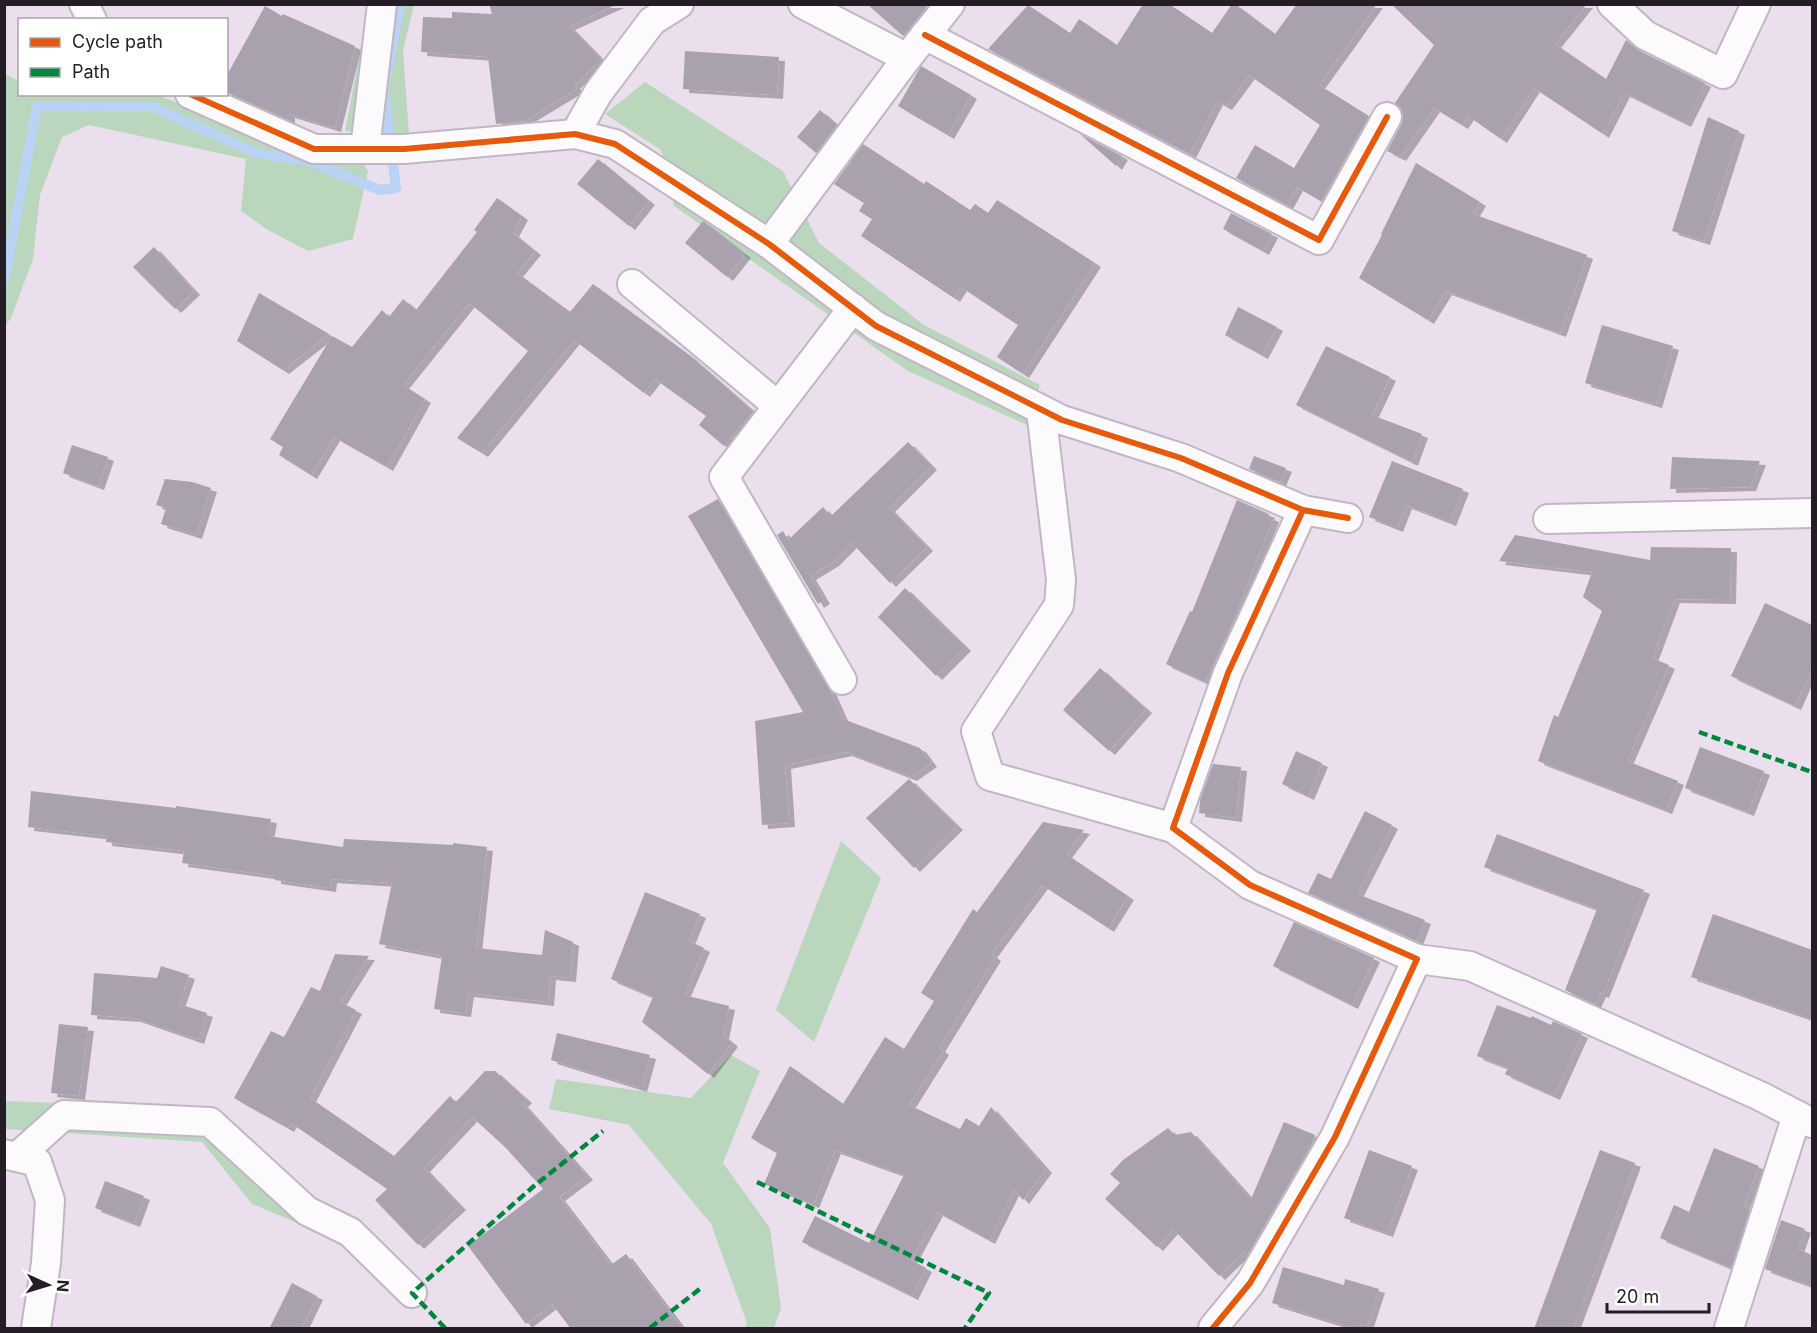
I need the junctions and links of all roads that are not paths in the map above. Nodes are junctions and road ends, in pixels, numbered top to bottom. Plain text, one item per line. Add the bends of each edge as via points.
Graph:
1 (84, 4) edge
2 (382, 4) edge
3 (679, 4) edge
4 (803, 4) edge
5 (950, 4) edge
6 (1612, 4) edge
7 (1756, 4) edge
8 (91, 18) edge
9 (924, 35) junction
10 (907, 58) junction
11 (195, 96) edge
12 (1387, 117) dead end
13 (574, 134) junction
14 (365, 149) junction
15 (769, 244) junction
16 (633, 284) dead end
17 (853, 308) junction
18 (778, 406) junction
19 (1041, 410) junction
20 (1303, 510) junction
21 (1812, 513) edge
22 (1348, 518) dead end
23 (1548, 519) dead end
24 (842, 680) dead end
25 (1173, 828) junction
26 (1417, 959) junction
27 (1804, 1119) edge
28 (11, 1156) edge
29 (412, 1293) dead end
30 (36, 1329) edge
31 (1213, 1329) edge
32 (1729, 1329) edge

1 - 8 street
2 - 14 street
3 - 13 street via 652,21 598,93
4 - 10 street
5 - 9 street
6 - 7 street via 1645,35 1724,74
9 - 10 street
9 - 12 street via 1319,240
10 - 15 street
11 - 14 street via 314,149
13 - 14 street
13 - 15 street via 615,144
15 - 17 street
16 - 18 street
17 - 18 street
17 - 19 street via 876,326
18 - 24 street via 724,477
19 - 20 street via 1181,458
19 - 25 street via 1061,580 1059,605 976,731 990,776
20 - 22 street
20 - 25 street via 1228,673
21 - 23 street
25 - 26 street via 1250,885
26 - 27 street via 1470,966
26 - 31 street via 1335,1137 1250,1283
27 - 32 street
28 - 29 street via 64,1115 210,1122 307,1211 350,1232
28 - 30 street via 37,1162 50,1200

